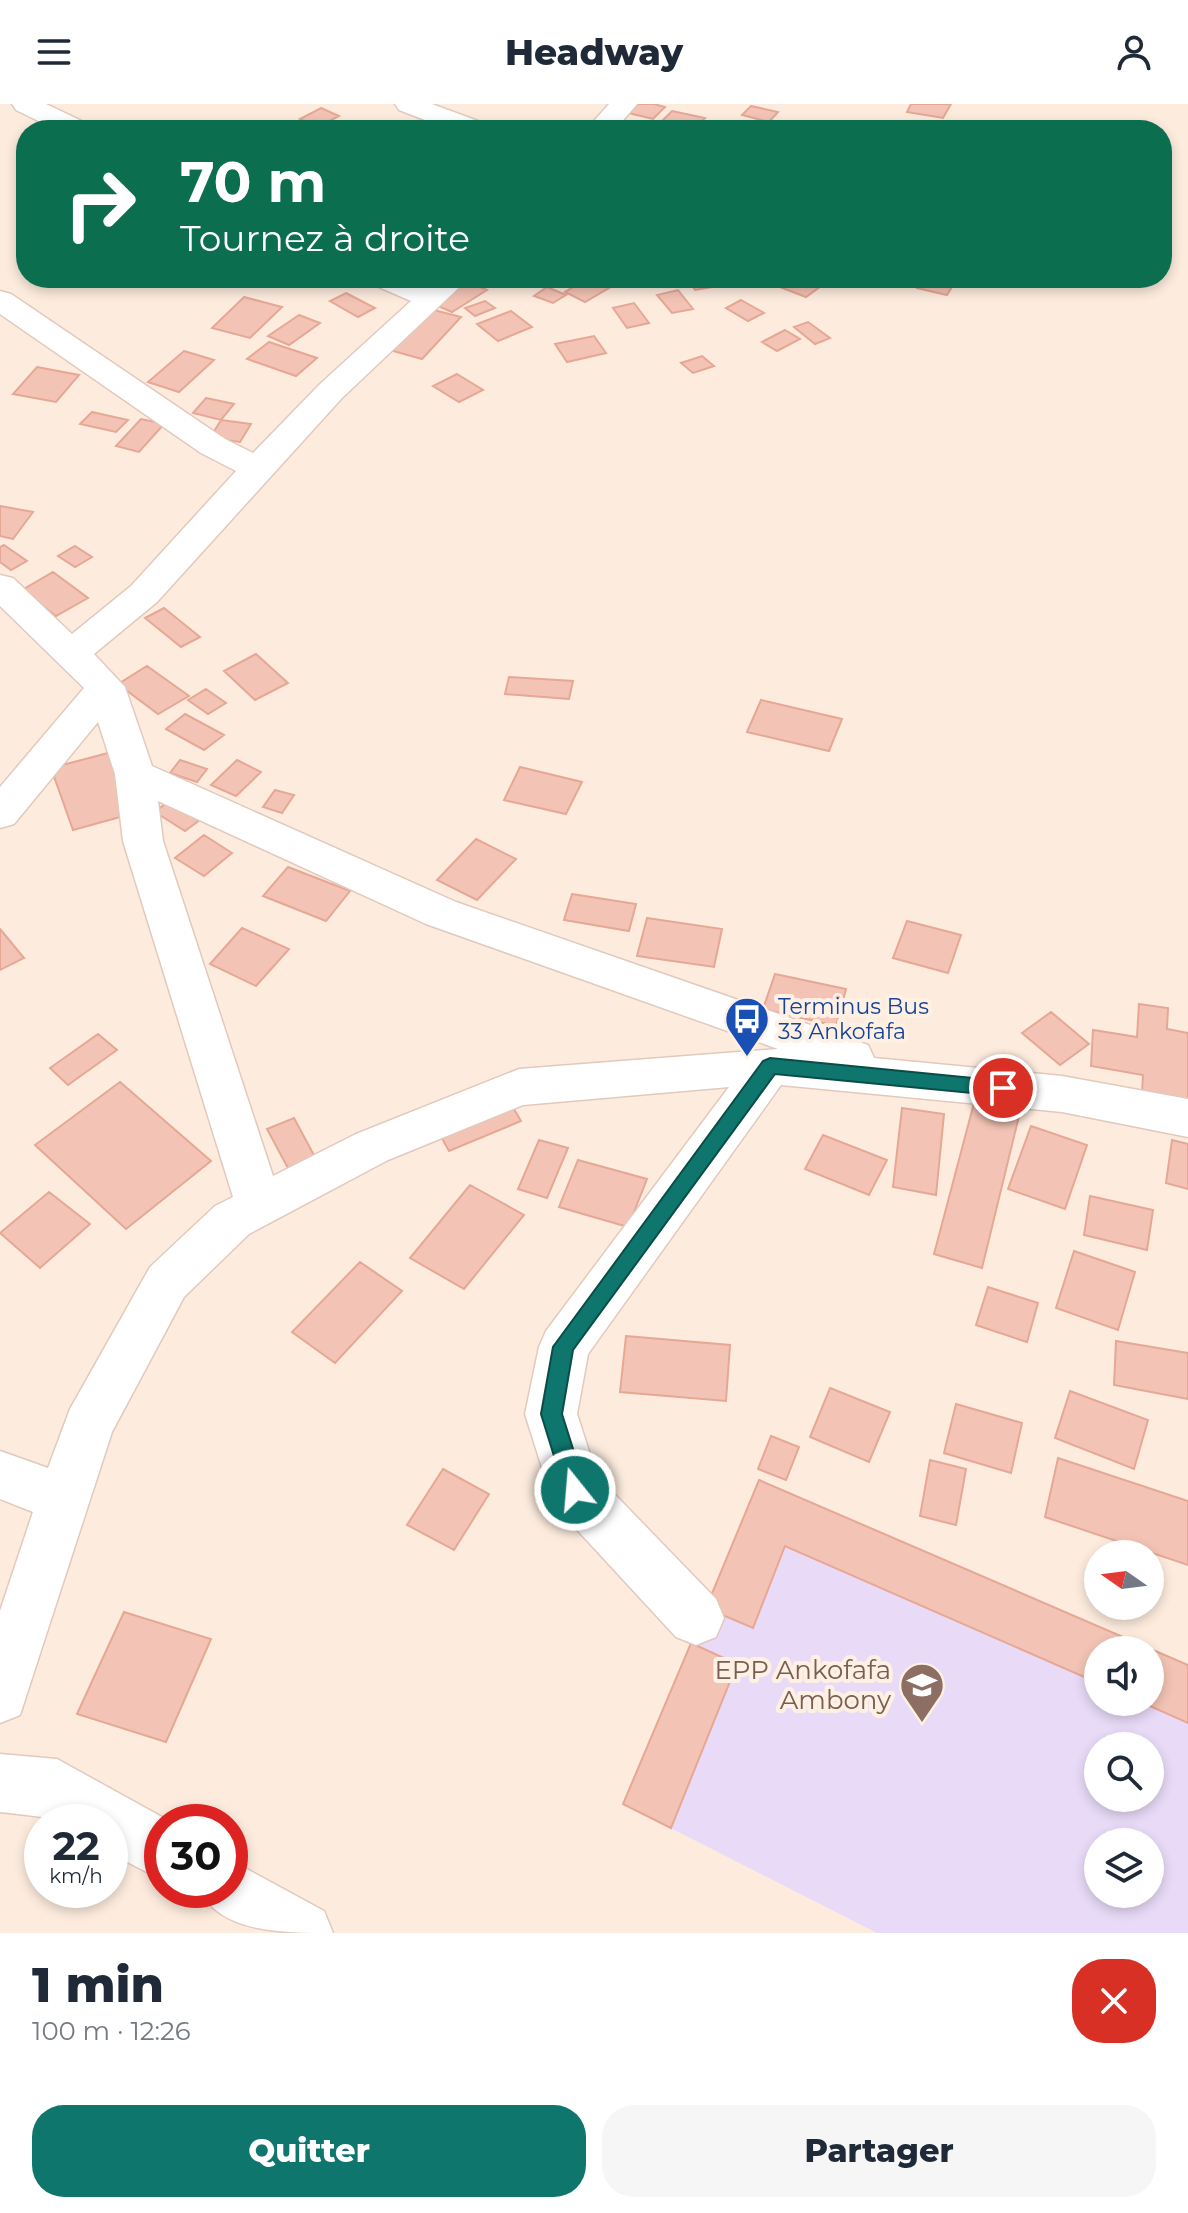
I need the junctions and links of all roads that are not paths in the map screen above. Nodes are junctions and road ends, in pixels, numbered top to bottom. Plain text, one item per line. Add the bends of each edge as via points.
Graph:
1 (25, 104) edge
2 (408, 104) edge
3 (624, 104) edge
4 (58, 120) edge
5 (450, 120) edge
6 (609, 120) edge
7 (442, 288) edge
8 (0, 300) edge
9 (257, 468) junction
10 (0, 586) edge
11 (73, 652) junction
12 (106, 687) junction
13 (135, 774) junction
14 (0, 814) edge
15 (770, 1066) junction
16 (915, 1080) junction
17 (1188, 1118) edge
18 (259, 1204) junction
19 (0, 1475) edge
20 (64, 1499) junction
21 (696, 1618) dead end
22 (0, 1695) edge
23 (0, 1783) edge
24 (144, 1839) edge
25 (248, 1901) edge
26 (302, 1933) edge

1 - 4 street
2 - 5 street
3 - 6 street
7 - 9 street
8 - 9 street via 213,446
9 - 11 street via 144,594
10 - 11 street
11 - 12 street
12 - 13 street
12 - 14 street
13 - 16 street via 441,913
13 - 18 street via 143,841
15 - 16 street
15 - 18 street via 519,1087 372,1147
15 - 21 street via 564,1347 551,1414 575,1490
16 - 17 street via 1062,1094
18 - 20 street via 232,1220 167,1282 88,1426
19 - 20 street
20 - 22 street
23 - 24 street via 57,1788
25 - 26 street

